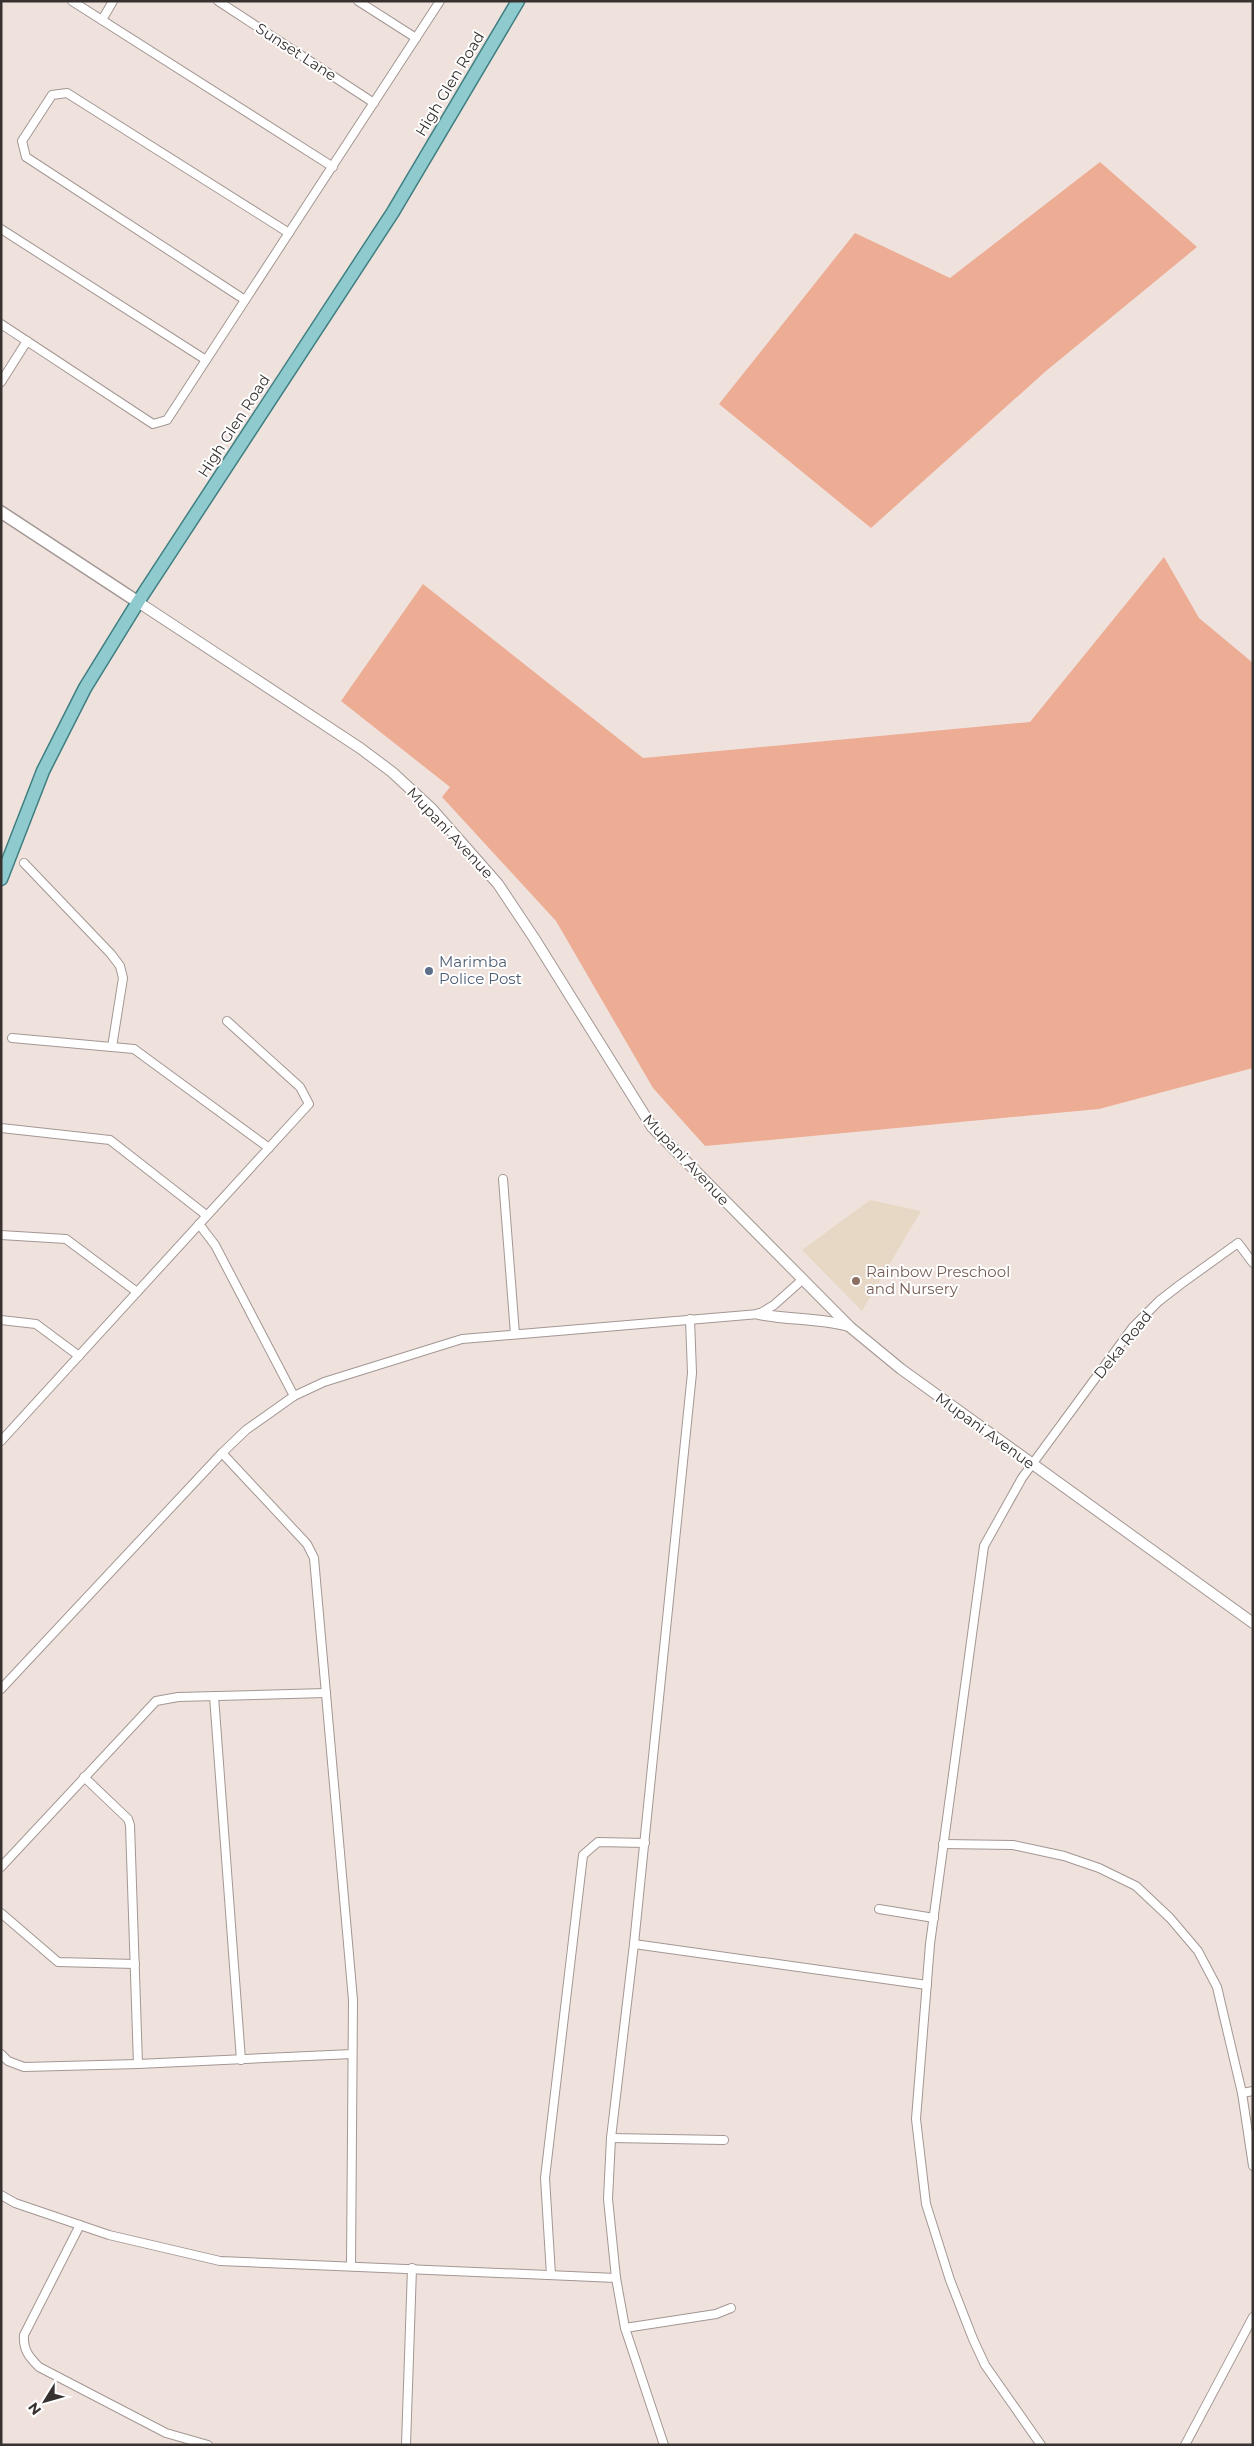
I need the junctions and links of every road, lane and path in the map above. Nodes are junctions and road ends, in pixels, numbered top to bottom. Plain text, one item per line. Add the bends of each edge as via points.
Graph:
1 (72, 1) edge
2 (113, 1) edge
3 (218, 1) edge
4 (358, 1) edge
5 (440, 1) edge
6 (518, 1) edge
7 (102, 20) junction
8 (416, 38) junction
9 (374, 103) junction
10 (332, 166) junction
11 (1, 229) edge
12 (289, 233) junction
13 (245, 300) junction
14 (1, 324) edge
15 (27, 341) junction
16 (206, 360) junction
17 (1, 382) edge
18 (1, 512) edge
19 (138, 602) junction
20 (24, 864) dead end
21 (1, 879) edge
22 (227, 1021) dead end
23 (12, 1038) dead end
24 (112, 1047) junction
25 (1, 1128) edge
26 (269, 1148) junction
27 (503, 1179) dead end
28 (206, 1216) junction
29 (199, 1224) junction
30 (1, 1234) edge
31 (1253, 1263) edge
32 (802, 1280) junction
33 (137, 1292) junction
34 (758, 1314) junction
35 (690, 1319) junction
36 (1, 1320) edge
37 (850, 1327) junction
38 (516, 1334) junction
39 (79, 1356) junction
40 (294, 1396) junction
41 (2, 1440) edge
42 (222, 1453) junction
43 (1033, 1465) junction
44 (1253, 1623) edge
45 (1, 1689) edge
46 (326, 1693) junction
47 (214, 1696) junction
48 (84, 1777) junction
49 (645, 1843) junction
50 (943, 1844) junction
51 (1, 1867) edge
52 (879, 1909) dead end
53 (1, 1913) edge
54 (934, 1918) junction
55 (634, 1944) junction
56 (135, 1964) junction
57 (927, 1985) junction
58 (1, 2054) edge
59 (352, 2054) junction
60 (241, 2060) junction
61 (138, 2064) junction
62 (1253, 2091) edge
63 (1242, 2093) junction
64 (611, 2138) junction
65 (724, 2140) dead end
66 (1253, 2166) edge
67 (1, 2195) edge
68 (80, 2225) junction
69 (351, 2265) junction
70 (412, 2268) junction
71 (551, 2275) junction
72 (616, 2278) junction
73 (731, 2308) dead end
74 (1252, 2320) edge
75 (626, 2328) junction
76 (208, 2445) edge
77 (406, 2445) edge
78 (664, 2445) edge
79 (1041, 2445) edge
80 (1185, 2445) edge

1 - 7 street
2 - 7 street
3 - 9 street, Sunset Lane
4 - 8 street
5 - 8 street
6 - 19 main road, High Glen Road via 393,212
7 - 10 street
8 - 9 street
9 - 10 street
10 - 12 street
11 - 16 street
12 - 13 street
12 - 13 street via 68,93 52,95 22,141 26,157
13 - 16 street
14 - 15 street
15 - 16 street via 152,424 167,420
15 - 17 street
18 - 19 main road
19 - 21 main road, High Glen Road via 62,731
19 - 32 street, Mupani Avenue via 360,748 432,809 498,884 652,1127
20 - 24 street via 120,966 123,978
22 - 26 street via 306,1096 309,1104
23 - 24 street
24 - 26 street via 134,1049
25 - 28 street via 110,1140
26 - 28 street
27 - 38 street
28 - 29 street
29 - 33 street
29 - 40 street via 215,1245
30 - 33 street via 66,1239
31 - 43 street, Deka Road via 1238,1244 1159,1301 1133,1327
32 - 34 street via 774,1305
32 - 37 street, Mupani Avenue
33 - 39 street
34 - 35 street
34 - 37 street via 826,1320
35 - 38 street
35 - 49 street via 692,1373
36 - 39 street via 36,1324
37 - 43 street, Mupani Avenue via 901,1369
38 - 40 street via 462,1339 324,1382
39 - 41 street
40 - 42 street via 246,1430
42 - 45 street
42 - 46 street via 311,1550
43 - 44 street, Mupani Avenue
43 - 50 street via 984,1546
46 - 47 street
46 - 59 street via 353,2000
47 - 48 street via 178,1696 156,1701
47 - 60 street
48 - 51 street
48 - 56 street via 128,1819 130,1825
49 - 55 street
49 - 71 street via 598,1842 583,1855 544,2178
50 - 54 street
50 - 63 street via 1012,1846 1064,1856 1136,1886 1170,1918 1198,1951 1217,1987
52 - 54 street
53 - 56 street via 58,1962
54 - 57 street
55 - 57 street
55 - 64 street
56 - 61 street
57 - 79 street via 916,2119 926,2204 973,2339 994,2380
58 - 61 street via 8,2061 24,2067
59 - 60 street
59 - 69 street
60 - 61 street
62 - 63 street
63 - 66 street
64 - 65 street
64 - 72 street via 608,2199
67 - 68 street via 14,2203
68 - 69 street via 220,2261
68 - 76 street via 24,2335 23,2346 27,2354 39,2367 166,2433
69 - 70 street
70 - 71 street
70 - 77 street
71 - 72 street
72 - 75 street
73 - 75 street via 716,2314
74 - 80 street
75 - 78 street

